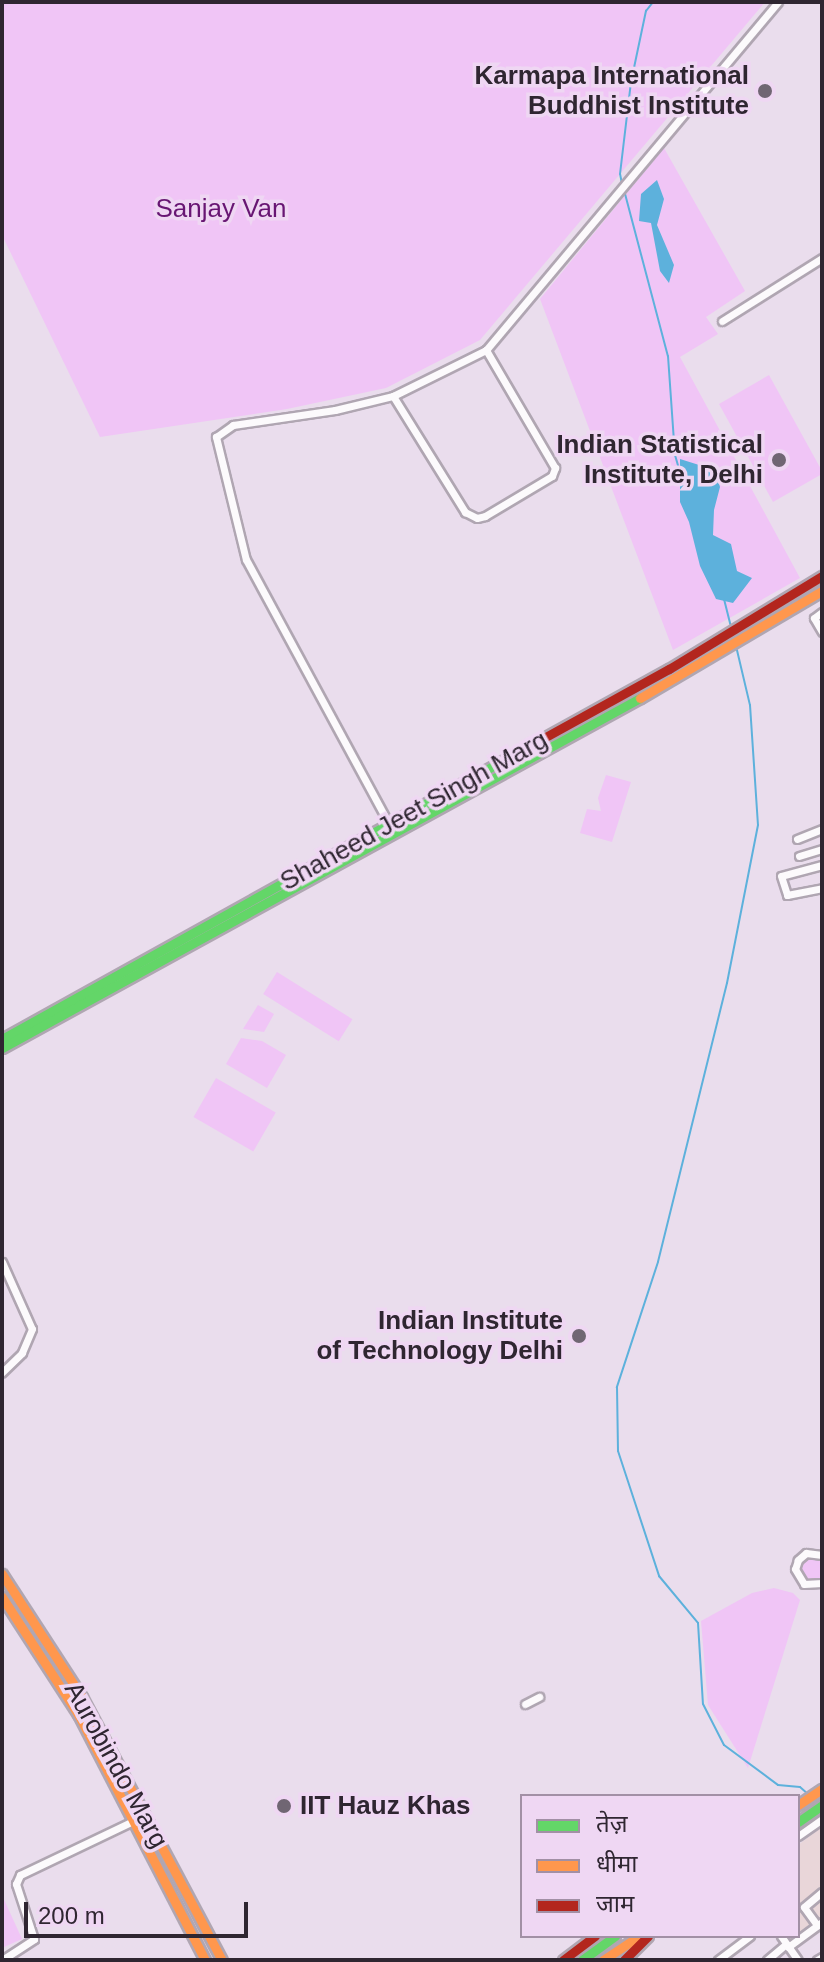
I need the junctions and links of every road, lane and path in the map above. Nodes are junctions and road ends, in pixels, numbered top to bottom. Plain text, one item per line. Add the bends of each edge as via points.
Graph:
1 (778, 2) edge
2 (822, 258) edge
3 (722, 321) dead end
4 (486, 350) junction
5 (393, 396) junction
6 (822, 576) edge
7 (822, 591) edge
8 (822, 612) edge
9 (822, 632) edge
10 (734, 639) junction
11 (391, 828) junction
12 (822, 829) edge
13 (797, 839) dead end
14 (822, 849) edge
15 (799, 856) dead end
16 (822, 865) edge
17 (822, 888) edge
18 (2, 1039) edge
19 (2, 1048) edge
20 (2, 1262) edge
21 (2, 1372) edge
22 (822, 1555) edge
23 (2, 1574) edge
24 (822, 1583) edge
25 (2, 1597) edge
26 (539, 1697) dead end
27 (525, 1704) dead end
28 (822, 1789) edge
29 (800, 1804) edge
30 (818, 1808) edge
31 (133, 1821) junction
32 (800, 1821) edge
33 (821, 1821) edge
34 (800, 1835) edge
35 (822, 1892) edge
36 (820, 1923) edge
37 (800, 1936) edge
38 (592, 1938) edge
39 (612, 1938) edge
40 (636, 1938) edge
41 (646, 1938) edge
42 (747, 1938) edge
43 (782, 1938) edge
44 (798, 1938) edge
45 (787, 1945) junction
46 (2, 1960) edge
47 (205, 1960) edge
48 (222, 1960) edge
49 (563, 1960) edge
50 (582, 1960) edge
51 (603, 1960) edge
52 (624, 1960) edge
53 (718, 1960) edge
54 (767, 1960) edge
55 (798, 1960) edge

1 - 4 street
2 - 3 street
4 - 5 street
4 - 5 street via 555,470 485,516 465,512
5 - 11 street via 233,425 215,441 246,560
6 - 10 main road, Shaheed Jeet Singh Marg
7 - 10 main road, Shaheed Jeet Singh Marg
8 - 9 street via 814,618
10 - 11 main road, Shaheed Jeet Singh Marg
11 - 18 main road, Shaheed Jeet Singh Marg
11 - 19 main road, Shaheed Jeet Singh Marg
12 - 13 street
14 - 15 street
16 - 17 street via 781,876 787,895
20 - 21 street via 32,1329 22,1353
22 - 24 street via 806,1553 795,1569 804,1584
23 - 48 main road, Aurobindo Marg via 82,1697
25 - 31 main road, Aurobindo Marg via 78,1714
26 - 27 street
28 - 29 main road
30 - 32 main road
30 - 33 street
31 - 46 street via 20,1875 16,1884 34,1939
31 - 47 main road, Aurobindo Marg
33 - 34 street
35 - 36 street via 804,1907
36 - 37 street
38 - 49 main road
39 - 50 main road
40 - 51 main road
41 - 52 main road
42 - 53 street
43 - 45 street
44 - 45 street
45 - 54 street
45 - 55 street

